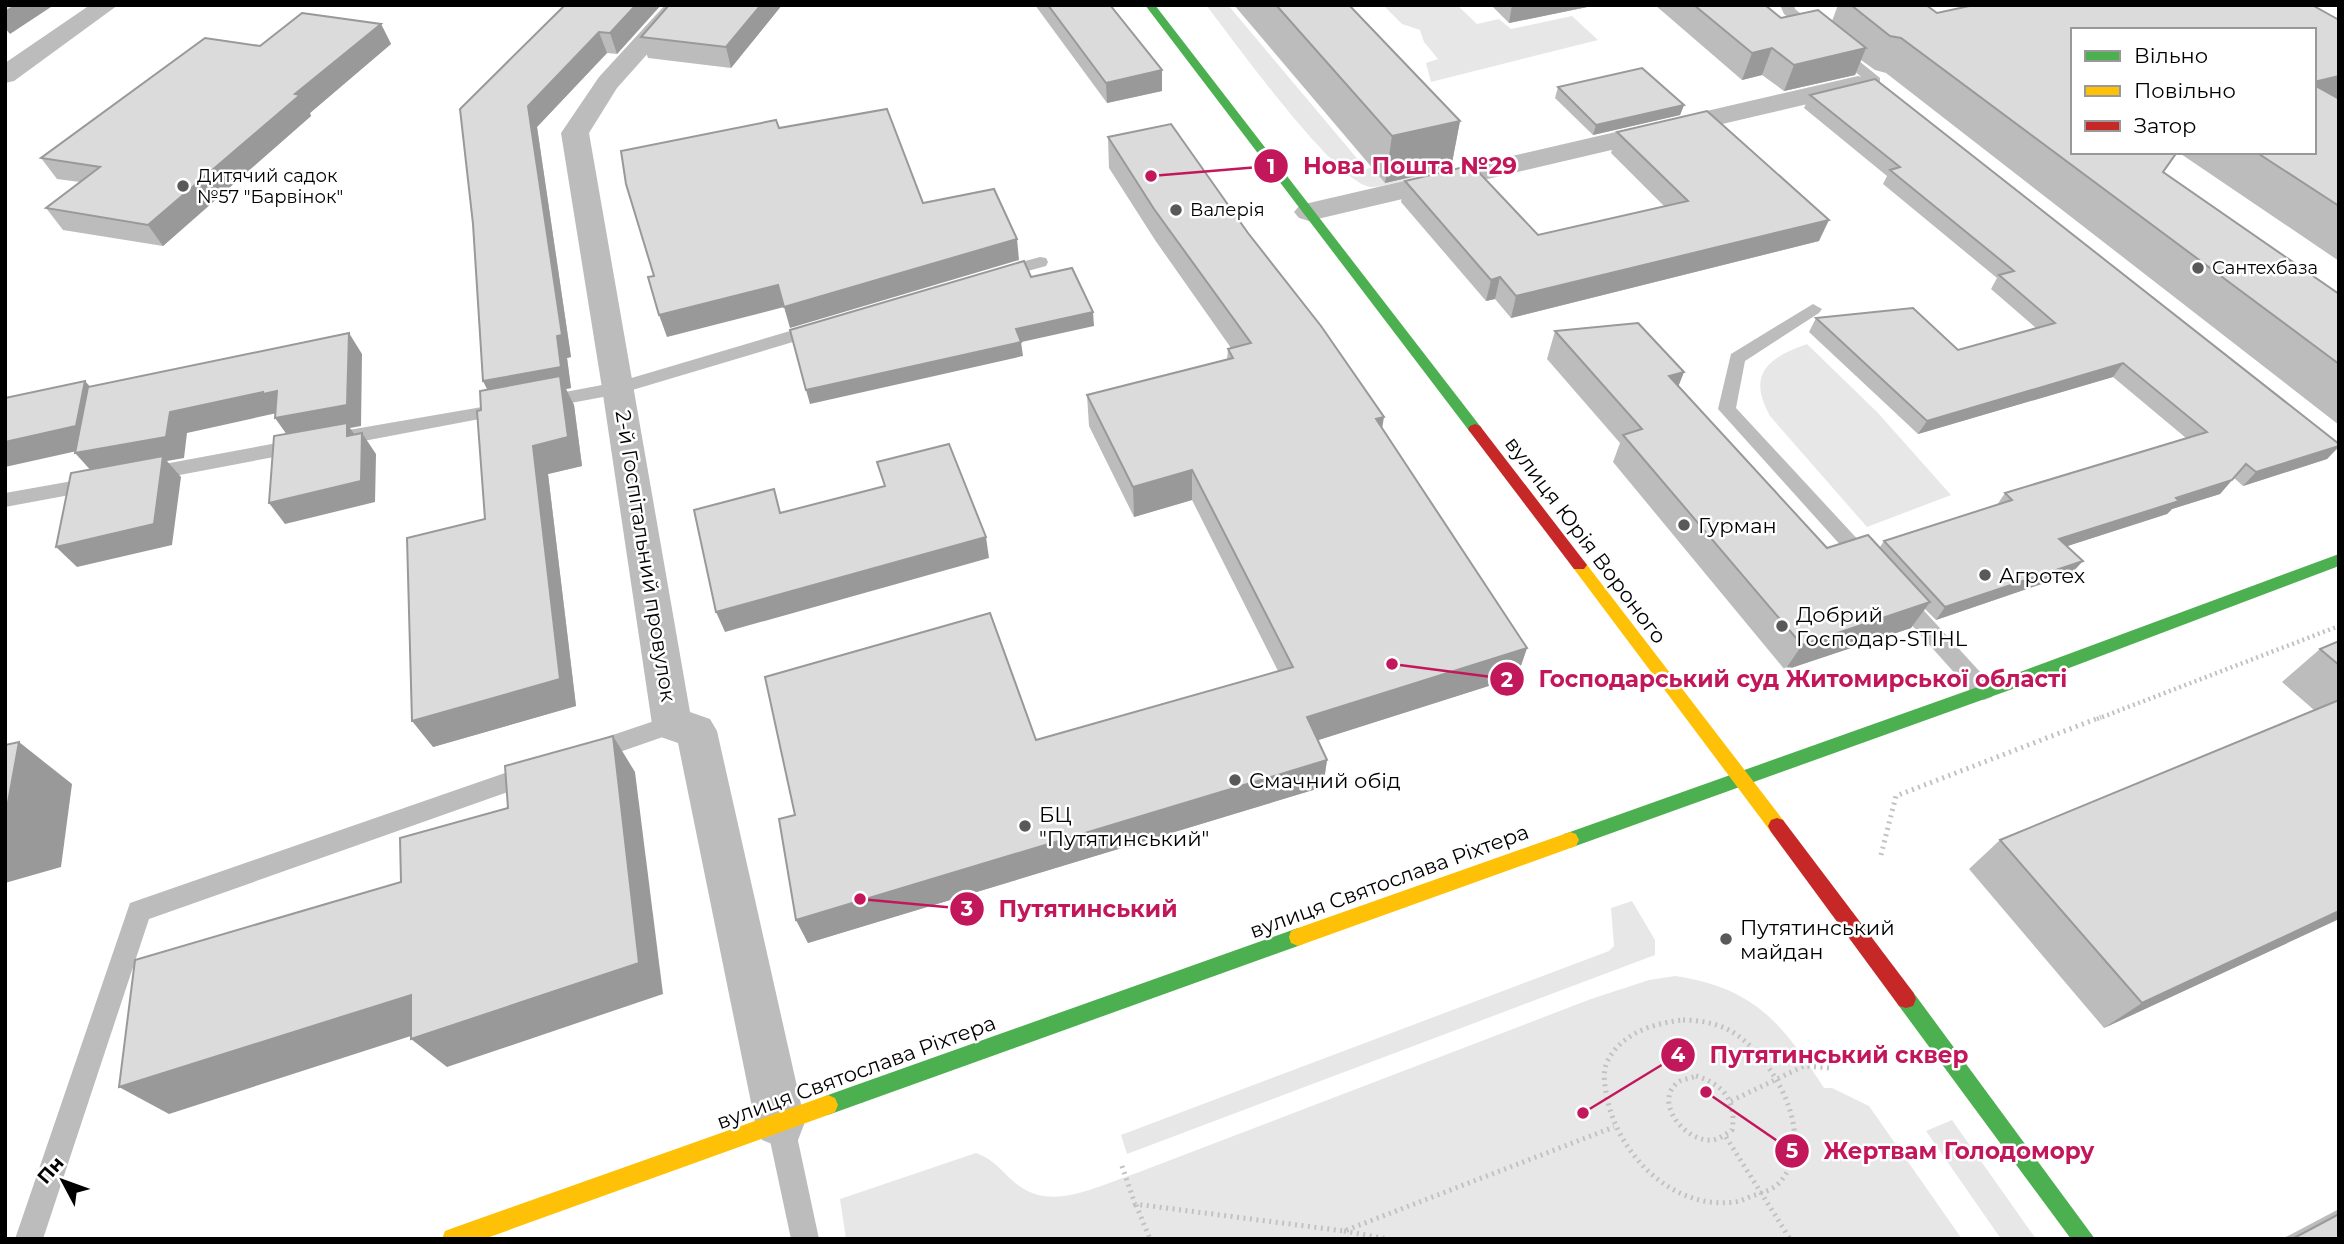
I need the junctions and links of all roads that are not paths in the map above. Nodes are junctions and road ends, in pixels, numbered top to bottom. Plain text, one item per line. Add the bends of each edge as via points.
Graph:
1 (106, 5) edge
2 (679, 5) edge
3 (1150, 5) edge
4 (1787, 5) edge
5 (5, 75) edge
6 (1886, 89) joint
7 (1309, 212) junction
8 (1040, 262) dead end
9 (974, 282) edge
10 (1813, 309) dead end
11 (830, 325) edge
12 (619, 388) junction
13 (5, 500) edge
14 (2339, 560) edge
15 (1984, 691) junction
16 (672, 724) junction
17 (1741, 777) junction
18 (780, 1122) junction
19 (29, 1239) edge
20 (453, 1239) edge
21 (805, 1239) edge
22 (2084, 1239) edge

1 - 5 street
2 - 12 street, 2-й Госпітальний провулок via 622,66 575,133
3 - 7 main road, вулиця Юрія Вороного
4 - 6 lane
6 - 7 street
7 - 17 main road, вулиця Юрія Вороного
8 - 9 lane
10 - 15 lane via 1737,358 1727,409
11 - 12 lane
12 - 13 lane
12 - 16 street, 2-й Госпітальний провулок
14 - 15 main road, вулиця Святослава Ріхтера
15 - 17 main road, вулиця Святослава Ріхтера
16 - 18 street, 2-й Госпітальний провулок via 696,731
16 - 19 lane via 139,911
17 - 18 main road, вулиця Святослава Ріхтера
17 - 22 main road, вулиця Юрія Вороного
18 - 20 main road, вулиця Святослава Ріхтера
18 - 21 lane

